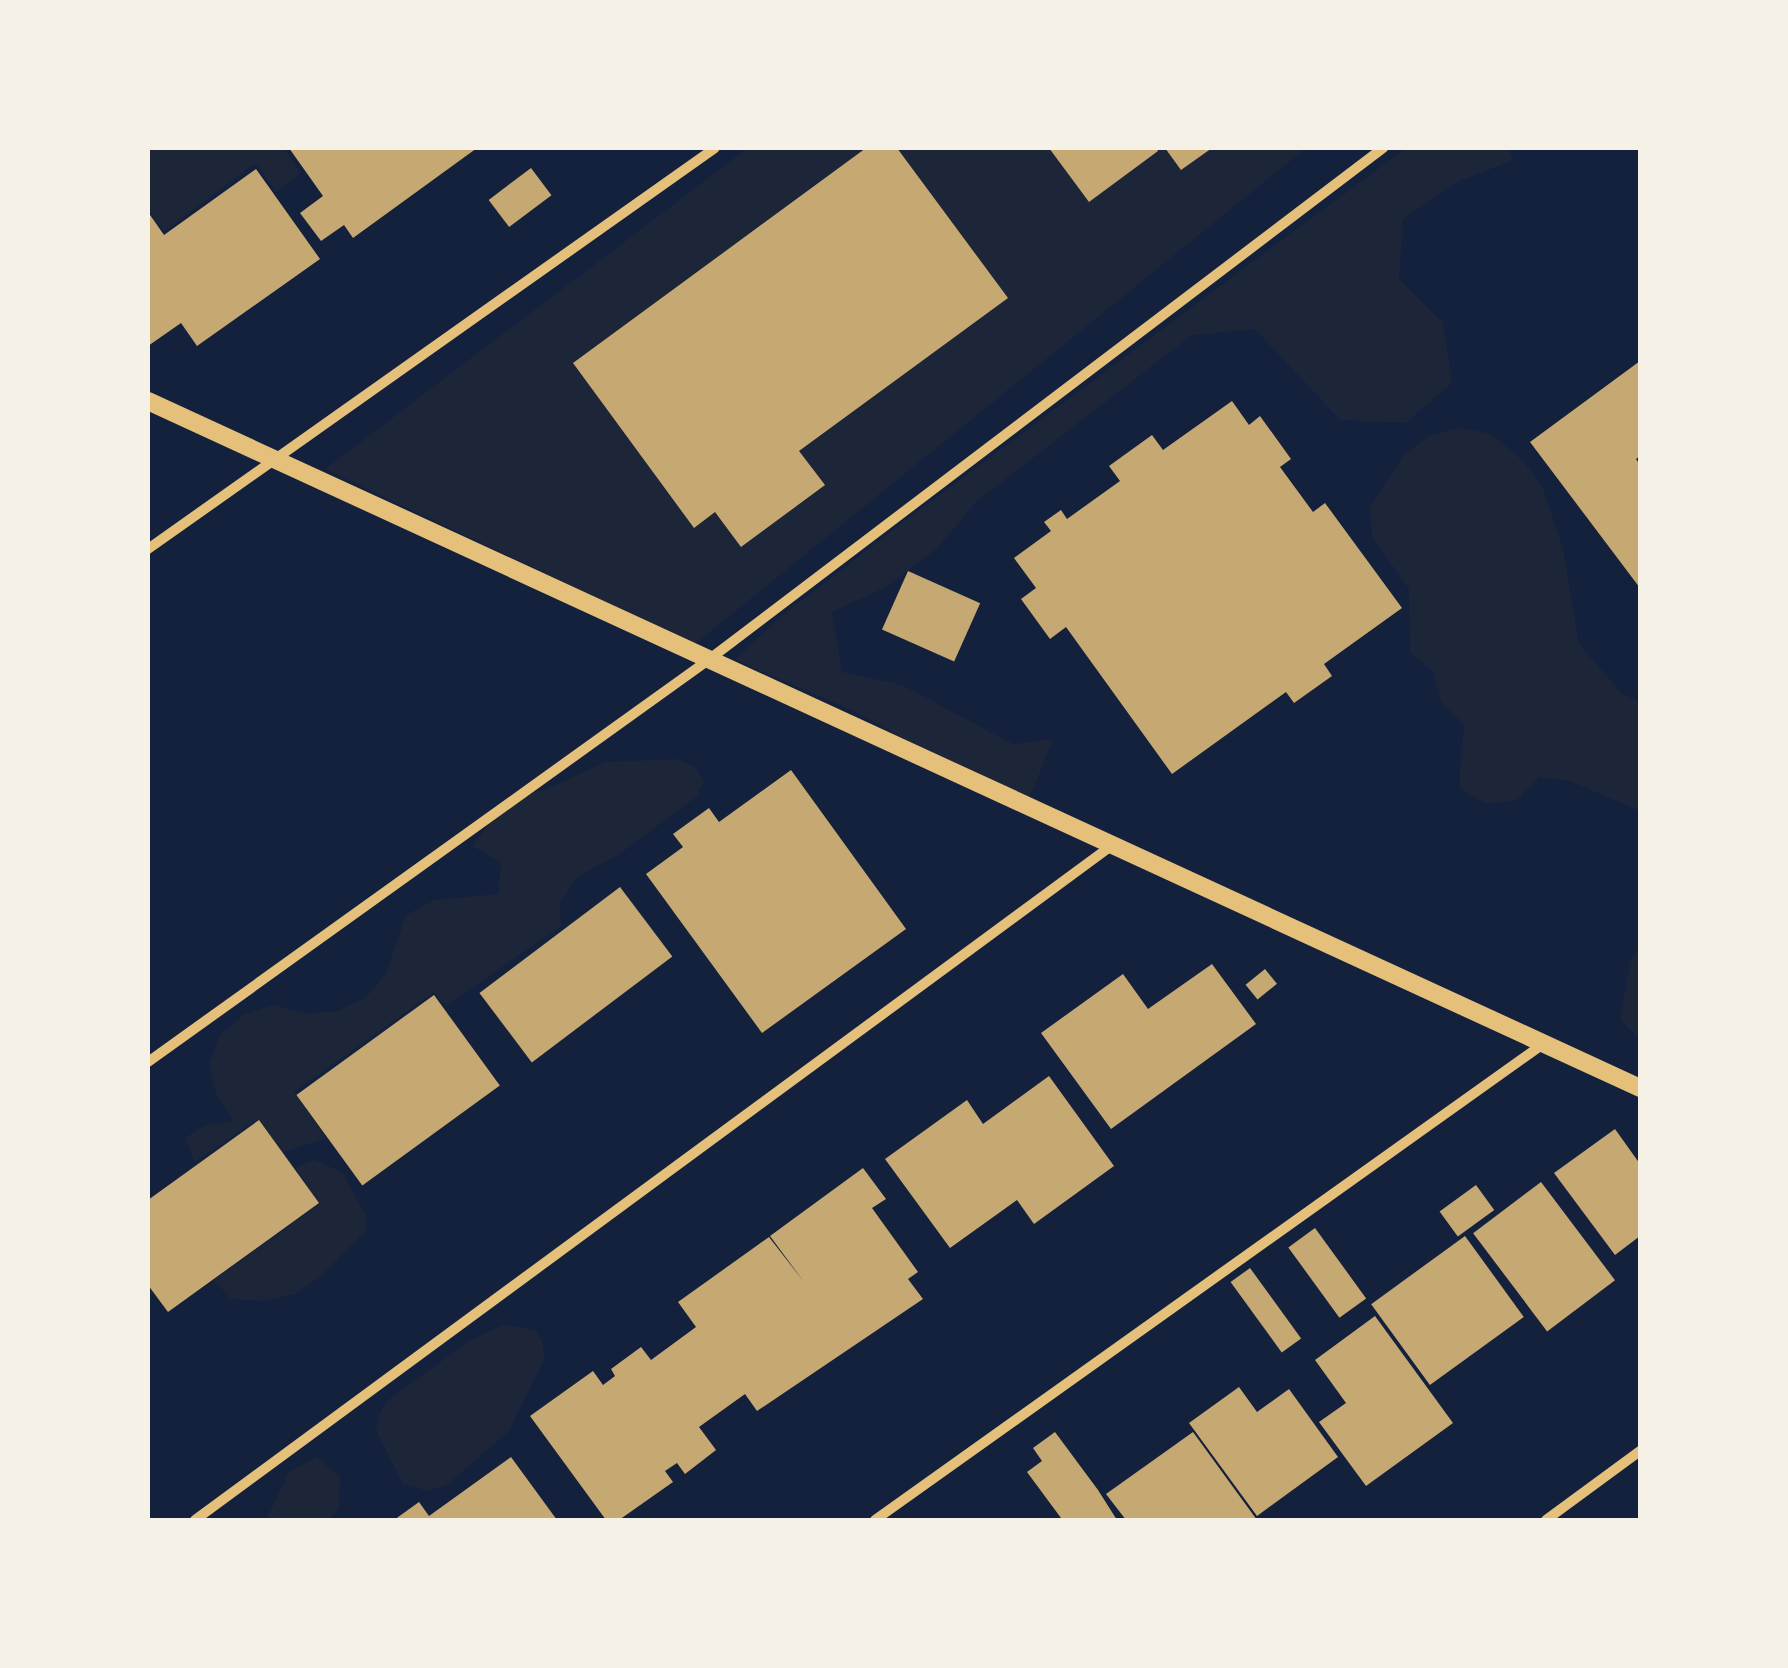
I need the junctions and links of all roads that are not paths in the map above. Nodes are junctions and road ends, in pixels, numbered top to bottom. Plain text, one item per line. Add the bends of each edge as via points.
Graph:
1 (715, 148) edge
2 (1383, 148) edge
3 (148, 401) edge
4 (273, 456) junction
5 (148, 548) edge
6 (707, 661) junction
7 (1110, 847) junction
8 (1542, 1044) junction
9 (148, 1062) edge
10 (1640, 1088) edge
11 (1640, 1451) edge
12 (195, 1520) edge
13 (875, 1520) edge
14 (1546, 1520) edge

1 - 4 street
2 - 6 street
3 - 4 street
4 - 5 street
4 - 6 street
6 - 7 street
6 - 9 street
7 - 8 street
7 - 12 street
8 - 10 street
8 - 13 street
11 - 14 street

